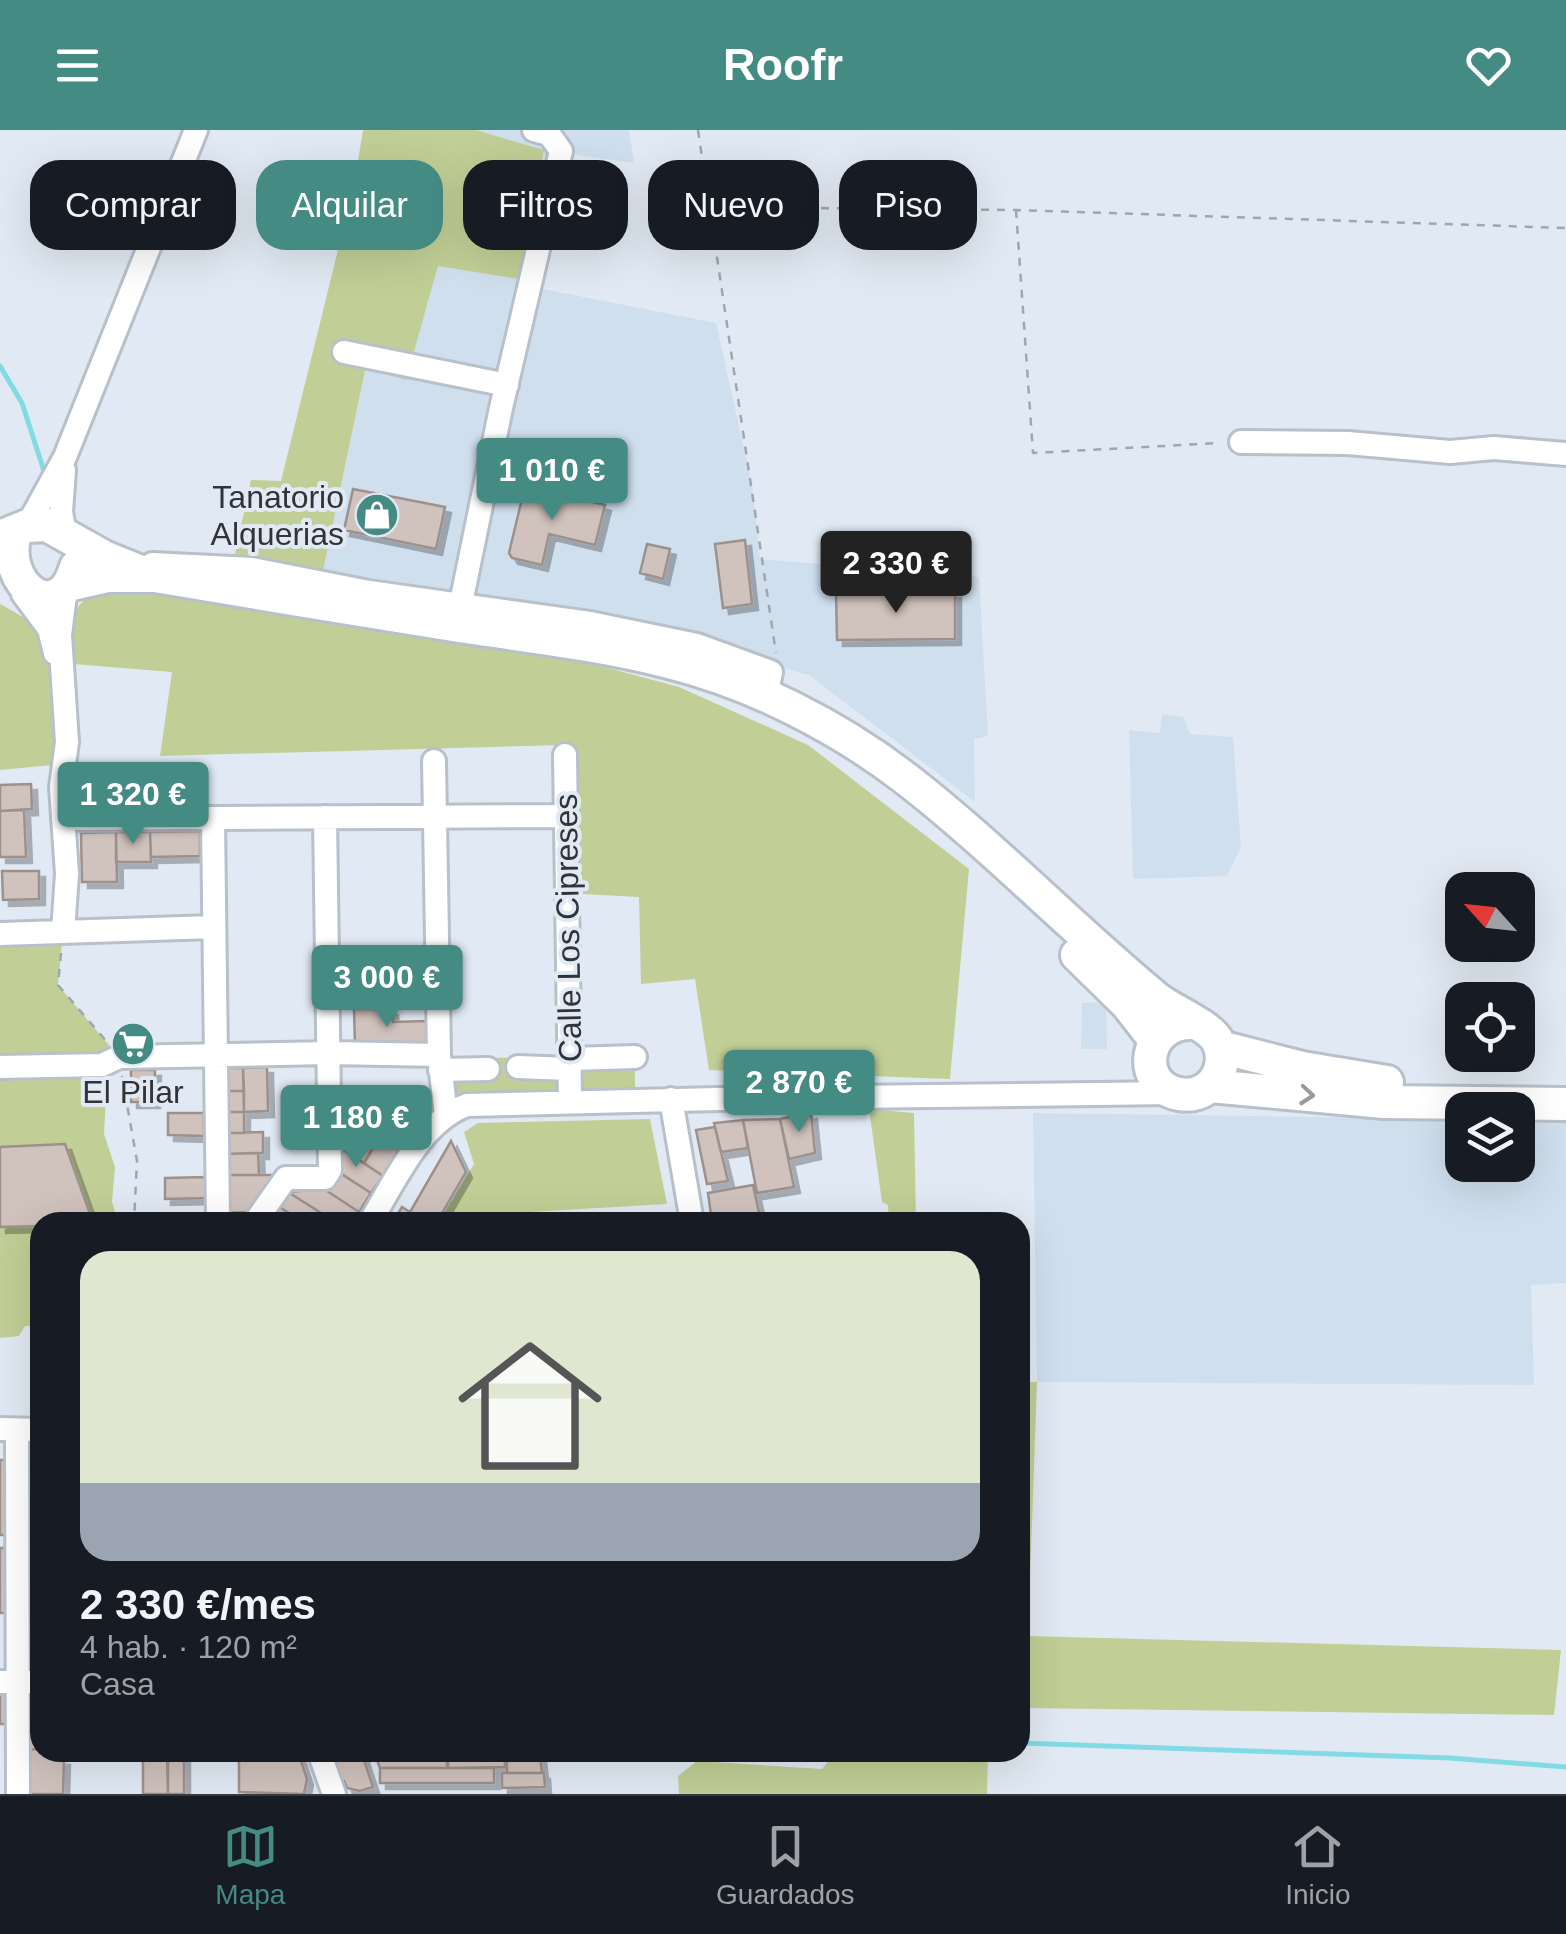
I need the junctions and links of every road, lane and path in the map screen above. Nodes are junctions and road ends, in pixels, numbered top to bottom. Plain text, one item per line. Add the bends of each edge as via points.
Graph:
1 (196, 130) edge
2 (534, 130) edge
3 (698, 130) edge
4 (702, 160) edge
5 (819, 208) edge
6 (1016, 210) junction
7 (1566, 228) edge
8 (715, 250) edge
9 (344, 352) dead end
10 (506, 384) junction
11 (1241, 442) joint
12 (1566, 454) edge
13 (65, 457) junction
14 (12, 532) edge
15 (67, 536) junction
16 (120, 564) junction
17 (155, 576) junction
18 (11, 584) edge
19 (67, 586) junction
20 (461, 604) junction
21 (610, 651) junction
22 (60, 671) junction
23 (772, 682) junction
24 (565, 756) dead end
25 (434, 761) dead end
26 (435, 816) junction
27 (566, 816) junction
28 (325, 817) junction
29 (213, 818) junction
30 (63, 819) junction
31 (213, 927) junction
32 (64, 932) junction
33 (0, 934) edge
34 (1193, 1023) junction
35 (1220, 1046) junction
36 (1153, 1052) junction
37 (330, 1053) junction
38 (215, 1055) junction
39 (635, 1057) dead end
40 (119, 1058) junction
41 (440, 1062) junction
42 (570, 1064) junction
43 (0, 1067) edge
44 (518, 1067) dead end
45 (488, 1069) dead end
46 (1210, 1086) junction
47 (1566, 1086) edge
48 (1174, 1093) junction
49 (1096, 1096) junction
50 (671, 1099) junction
51 (570, 1101) junction
52 (1566, 1104) edge
53 (446, 1116) junction
54 (134, 1212) edge
55 (218, 1212) edge
56 (261, 1212) edge
57 (376, 1212) edge
58 (690, 1212) edge
59 (19, 1430) edge
60 (9, 1542) edge
61 (29, 1568) edge
62 (19, 1682) edge
63 (323, 1762) edge
64 (18, 1794) edge
65 (334, 1794) edge

1 - 13 street
2 - 10 street via 549,134 560,152
3 - 4 path
5 - 6 path
6 - 7 path
6 - 11 path via 1033,454
8 - 23 path
9 - 10 street
10 - 20 street
11 - 12 street
13 - 14 street
13 - 15 street via 60,491
14 - 15 highway via 47,525
14 - 18 highway via 3,557
15 - 16 highway
15 - 19 highway via 76,558
16 - 17 highway
16 - 20 street via 252,570
17 - 19 highway via 108,576
17 - 21 highway
18 - 19 highway via 46,598
18 - 22 street via 49,629
19 - 22 street
20 - 23 street via 697,645 772,672
21 - 23 highway
21 - 36 highway via 727,694 853,764 1087,964 1127,1004
22 - 30 street via 67,742
23 - 34 highway via 903,777
24 - 27 street, Calle Los Cipreses
25 - 26 street
26 - 27 street
26 - 28 street
26 - 41 street
27 - 42 street, Calle Los Cipreses
28 - 29 street
28 - 37 street
29 - 30 street
29 - 31 street
30 - 32 street
31 - 32 street
31 - 38 street
32 - 33 street
32 - 40 path via 58,984
34 - 35 highway
34 - 36 highway via 1172,1026
35 - 46 highway via 1221,1068
35 - 47 highway via 1379,1082
36 - 48 highway via 1158,1082
36 - 49 street via 1134,1082
37 - 38 street
37 - 41 street
37 - 56 street via 330,1170 325,1178 286,1178
38 - 40 street
38 - 55 street
39 - 42 street
40 - 43 street via 102,1065
40 - 54 path via 136,1162
41 - 45 street
41 - 53 street
42 - 44 street
42 - 51 street, Calle Los Cipreses
46 - 48 highway
46 -> 52 highway via 1384,1102
48 - 49 street
49 - 50 street
50 - 51 street
50 - 58 street
51 - 53 street via 479,1103
53 - 57 street
59 - 60 street
60 - 61 street
61 - 62 street
62 - 64 street
63 - 65 street

